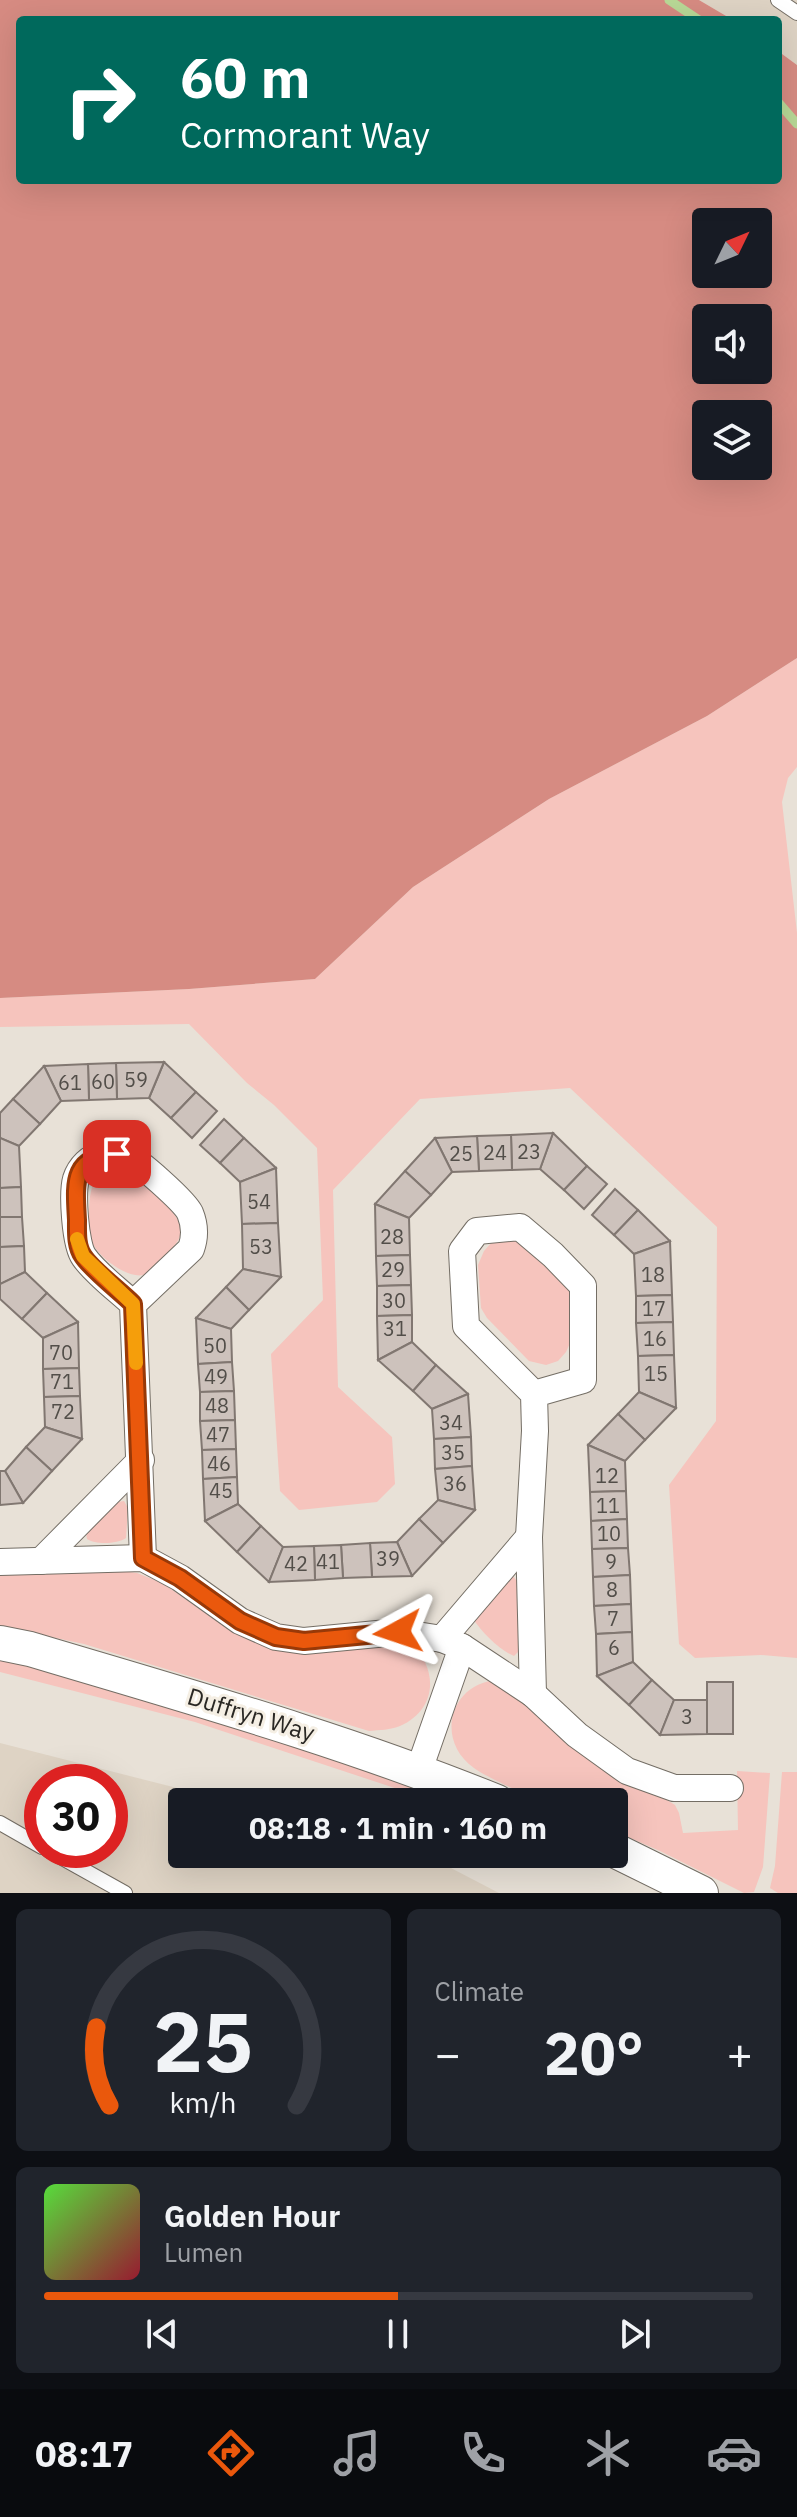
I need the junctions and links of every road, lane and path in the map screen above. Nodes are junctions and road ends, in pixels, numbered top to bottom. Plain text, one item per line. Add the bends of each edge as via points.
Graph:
1 (778, 0) edge
2 (797, 13) edge
3 (133, 1304) junction
4 (534, 1394) junction
5 (141, 1460) junction
6 (529, 1537) junction
7 (143, 1558) junction
8 (41, 1561) junction
9 (0, 1562) edge
10 (0, 1643) edge
11 (452, 1643) junction
12 (533, 1694) junction
13 (419, 1770) junction
14 (463, 1788) edge
15 (730, 1788) dead end
16 (0, 1823) edge
17 (24, 1837) edge
18 (628, 1857) edge
19 (80, 1868) edge
20 (125, 1893) edge
21 (701, 1893) edge

1 - 2 lane
3 - 3 street via 83,1256 77,1239 75,1182 85,1163 101,1154 136,1162 184,1204 193,1222 191,1249
3 - 5 street
4 - 4 street via 583,1380 583,1286 520,1227 477,1231 462,1251 466,1326
4 - 6 street
5 - 7 street
5 - 8 street
6 - 11 street
6 - 12 street
7 - 8 street
7 - 11 street via 240,1621 276,1637 304,1641 398,1632
8 - 9 street
10 - 13 street, Duffryn Way via 235,1708
11 - 12 street
11 - 13 street
12 - 15 street via 627,1771 674,1788
13 - 14 street, Duffryn Way
16 - 17 lane
18 - 21 street
19 - 20 lane

